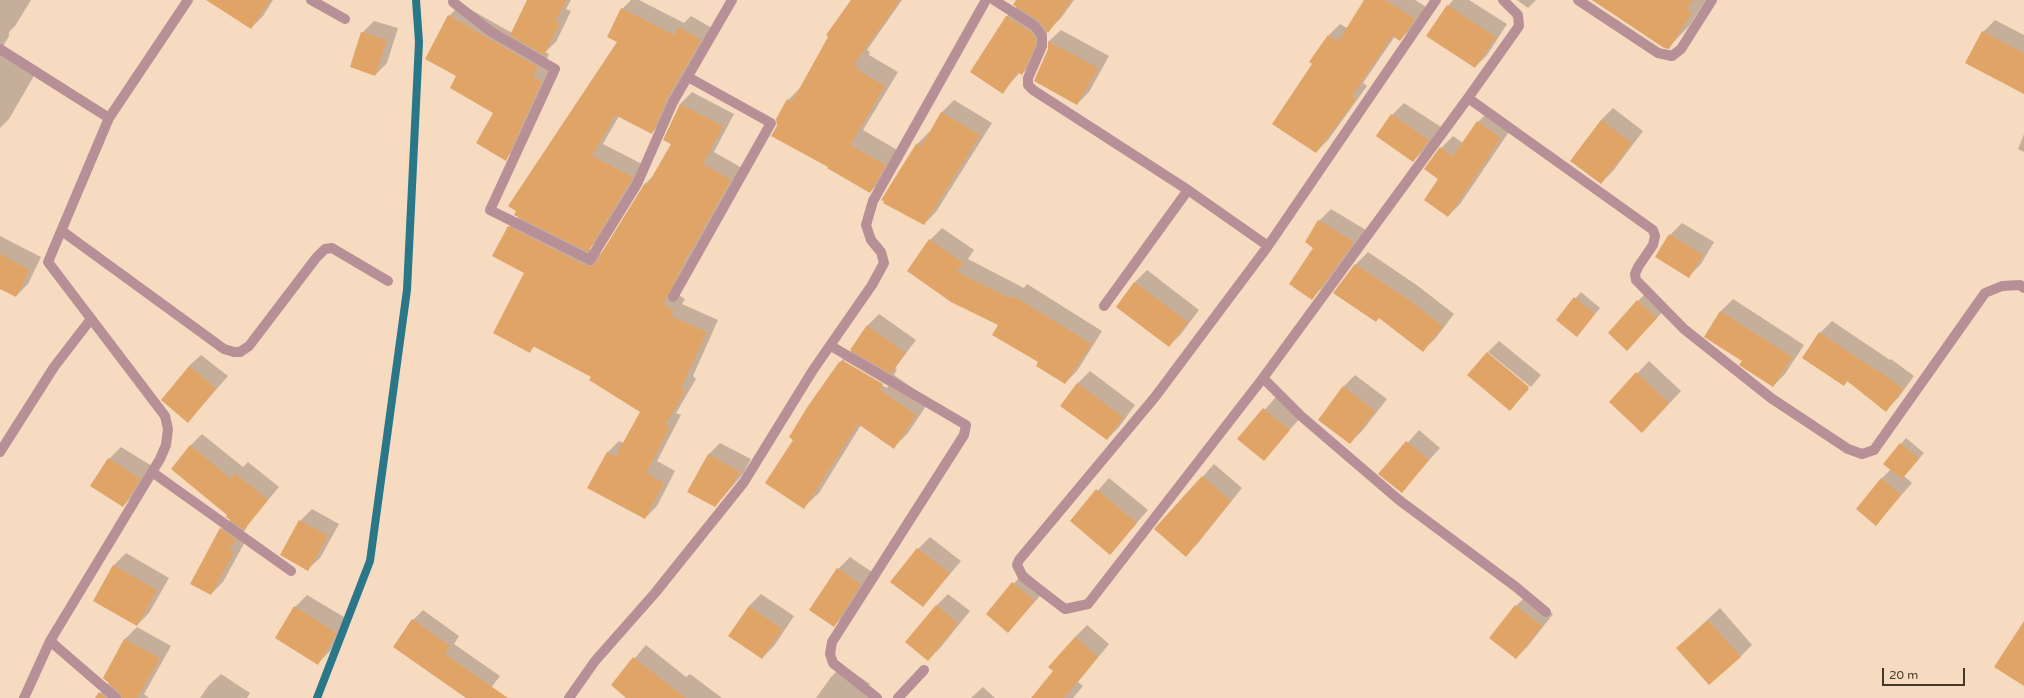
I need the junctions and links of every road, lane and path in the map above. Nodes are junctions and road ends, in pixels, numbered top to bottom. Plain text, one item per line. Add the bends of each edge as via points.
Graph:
1 (188, 0) edge
2 (311, 0) edge
3 (732, 0) edge
4 (986, 0) edge
5 (994, 0) edge
6 (1436, 0) edge
7 (1503, 0) edge
8 (1578, 0) edge
9 (1712, 0) edge
10 (453, 2) dead end
11 (345, 19) dead end
12 (0, 49) edge
13 (688, 77) junction
14 (1468, 98) junction
15 (109, 118) junction
16 (1188, 190) junction
17 (62, 231) junction
18 (1268, 246) junction
19 (388, 282) dead end
20 (2024, 288) edge
21 (673, 297) dead end
22 (1104, 306) dead end
23 (91, 318) junction
24 (831, 346) junction
25 (1263, 378) junction
26 (0, 452) edge
27 (152, 472) junction
28 (291, 571) dead end
29 (1546, 612) dead end
30 (50, 641) junction
31 (924, 670) dead end
32 (24, 698) edge
33 (116, 698) edge
34 (568, 698) edge
35 (877, 698) edge
36 (898, 698) edge

1 - 15 street
2 - 11 street
3 - 13 street
4 - 24 street via 873,201 866,225 884,263
5 - 16 street via 1035,26 1042,36 1042,46 1028,78 1028,85 1033,90
6 - 18 street
7 - 14 street via 1518,15 1518,26
8 - 9 street via 1658,53 1672,56 1682,49
10 - 13 street via 490,31 555,69 490,210 590,260 637,184 673,102
12 - 15 street
13 - 21 street via 771,123
14 - 20 street via 1653,230 1656,236 1653,245 1638,267 1636,280 1690,334 1771,398 1848,449 1862,454 1874,450 1985,293 2002,286 2020,285
14 - 25 street
15 - 17 street
16 - 18 street
16 - 22 street
17 - 19 street via 224,349 234,352 240,352 249,346 325,249 332,248
17 - 23 street via 48,262
18 - 25 street via 1155,397 1019,560 1017,565 1023,577 1065,609 1088,604
23 - 26 street via 54,367
23 - 27 street via 165,416 168,429 166,444
24 - 34 street via 744,482 655,593 595,661
24 - 35 street via 966,424 964,435 832,642 830,654 834,663
25 - 29 street via 1301,416 1399,500
27 - 28 street
27 - 30 street
30 - 32 street
30 - 33 street
31 - 36 street

